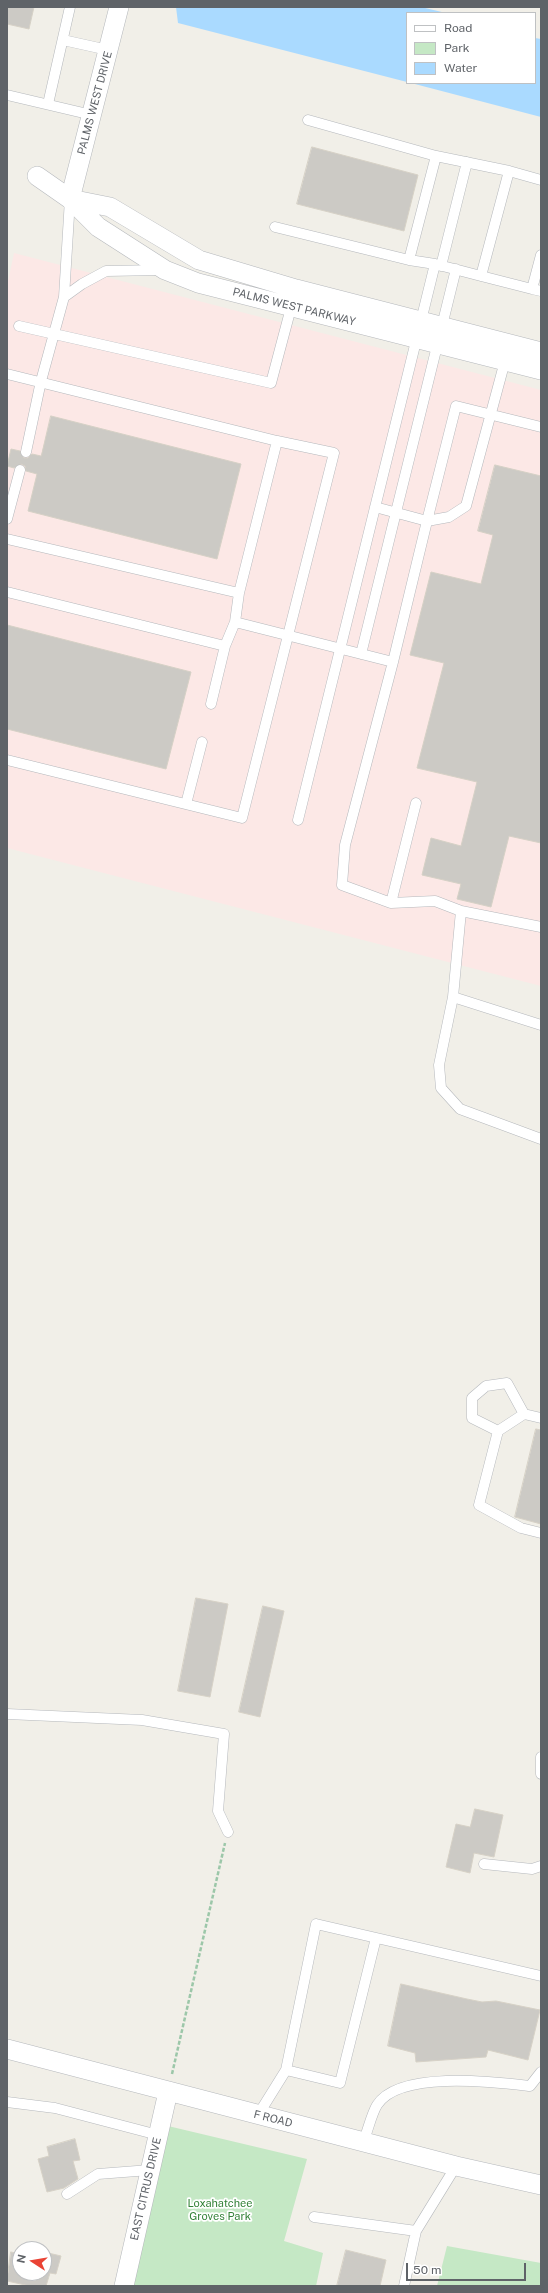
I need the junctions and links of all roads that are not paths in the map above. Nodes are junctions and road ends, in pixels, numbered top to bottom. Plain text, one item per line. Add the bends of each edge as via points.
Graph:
1 (70, 7) edge
2 (119, 7) edge
3 (63, 40) junction
4 (108, 50) junction
5 (7, 94) edge
6 (48, 104) junction
7 (92, 115) junction
8 (308, 120) dead end
9 (436, 156) junction
10 (467, 162) junction
11 (509, 171) junction
12 (36, 176) dead end
13 (541, 180) edge
14 (70, 198) junction
15 (275, 227) dead end
16 (541, 255) edge
17 (409, 260) junction
18 (438, 265) junction
19 (456, 269) junction
20 (165, 270) junction
21 (481, 276) junction
22 (537, 290) edge
23 (64, 297) junction
24 (294, 298) junction
25 (421, 320) junction
26 (19, 326) dead end
27 (53, 333) junction
28 (440, 335) junction
29 (416, 338) junction
30 (541, 352) edge
31 (505, 361) junction
32 (541, 370) edge
33 (7, 374) edge
34 (41, 381) junction
35 (491, 414) junction
36 (541, 427) edge
37 (277, 441) junction
38 (26, 452) dead end
39 (20, 470) dead end
40 (375, 507) junction
41 (397, 512) junction
42 (7, 519) edge
43 (427, 521) junction
44 (7, 539) edge
45 (7, 592) edge
46 (239, 593) junction
47 (235, 622) junction
48 (286, 636) junction
49 (225, 646) junction
50 (340, 648) junction
51 (361, 654) junction
52 (393, 662) junction
53 (211, 704) dead end
54 (202, 742) dead end
55 (7, 760) edge
56 (416, 803) dead end
57 (186, 804) junction
58 (298, 820) dead end
59 (391, 903) junction
60 (461, 911) junction
61 (541, 927) edge
62 (453, 997) junction
63 (541, 1025) edge
64 (541, 1139) edge
65 (524, 1414) junction
66 (541, 1418) edge
67 (498, 1431) junction
68 (541, 1533) edge
69 (7, 1714) edge
70 (541, 1757) edge
71 (541, 1774) edge
72 (228, 1832) road end
73 (484, 1864) dead end
74 (541, 1866) edge
75 (376, 1938) junction
76 (541, 1976) edge
77 (7, 2049) edge
78 (286, 2070) junction
79 (541, 2072) edge
80 (168, 2092) junction
81 (7, 2102) edge
82 (258, 2115) junction
83 (158, 2135) junction
84 (363, 2142) junction
85 (456, 2166) junction
86 (150, 2170) junction
87 (541, 2185) edge
88 (67, 2194) dead end
89 (314, 2217) dead end
90 (416, 2231) junction
91 (124, 2286) edge
92 (404, 2286) edge

1 - 3 lane
2 - 4 street, PALMS WEST DRIVE
3 - 4 lane
3 - 6 lane
4 - 7 street, PALMS WEST DRIVE
5 - 6 lane
6 - 7 lane
7 - 14 street, PALMS WEST DRIVE
8 - 9 lane
9 - 10 lane
9 - 17 lane
10 - 11 lane
10 - 18 lane
11 - 13 lane
11 - 21 lane
12 - 14 street, PALMS WEST PARKWAY
14 - 20 street, PALMS WEST PARKWAY via 98,227
14 - 23 lane
14 - 24 street, PALMS WEST PARKWAY via 110,206 199,260
15 - 17 lane
16 - 22 lane
17 - 18 lane
18 - 19 lane
18 - 25 lane
19 - 21 lane
19 - 28 lane
20 - 23 lane via 106,271
20 - 24 street, PALMS WEST PARKWAY via 198,283
21 - 22 lane
23 - 27 lane
24 - 25 street, PALMS WEST PARKWAY
24 - 27 lane via 271,383
24 - 29 street, PALMS WEST PARKWAY
25 - 28 street, PALMS WEST PARKWAY
25 - 29 lane
26 - 27 lane
27 - 34 lane
28 - 29 street, PALMS WEST PARKWAY
28 - 30 street, PALMS WEST PARKWAY
28 - 31 street, PALMS WEST PARKWAY
28 - 41 lane
29 - 40 lane
31 - 32 street, PALMS WEST PARKWAY
31 - 35 lane
33 - 34 lane
34 - 37 lane
34 - 38 lane
35 - 36 lane
35 - 43 lane via 466,506 449,516
35 - 43 lane via 456,406
37 - 46 lane
37 - 48 lane via 334,453
39 - 42 lane
40 - 41 lane
40 - 50 lane
41 - 43 lane
41 - 51 lane
43 - 52 lane
44 - 46 lane
45 - 49 lane
46 - 47 lane
47 - 48 lane
47 - 49 lane
48 - 50 lane
48 - 57 lane via 242,818
49 - 53 lane
50 - 51 lane
50 - 58 lane
51 - 52 lane
52 - 59 lane via 345,845 342,885
54 - 57 lane
55 - 57 lane
56 - 59 lane
59 - 60 lane via 435,900
60 - 61 lane
60 - 62 lane
62 - 63 lane
62 - 64 lane via 439,1065 441,1088 460,1109
65 - 66 lane
65 - 67 lane
65 - 67 lane via 507,1383 486,1386 472,1398 472,1418
67 - 68 lane via 479,1505 521,1528
69 - 72 lane via 142,1720 224,1734 218,1811
70 - 71 lane
73 - 74 lane via 532,1869
75 - 76 lane
75 - 78 lane via 340,2083
75 - 78 lane via 316,1924
77 - 80 street, F ROAD
78 - 82 lane
79 - 84 lane via 530,2086 491,2082 429,2081 390,2092 377,2105
80 - 82 street, F ROAD
80 - 83 street, EAST CITRUS DRIVE
81 - 83 lane via 55,2108
82 - 84 street, F ROAD
83 - 86 street, EAST CITRUS DRIVE
84 - 85 street, F ROAD
85 - 87 street, F ROAD
85 - 90 lane
86 - 88 lane via 98,2174
86 - 91 street, EAST CITRUS DRIVE
89 - 90 lane
90 - 92 lane

